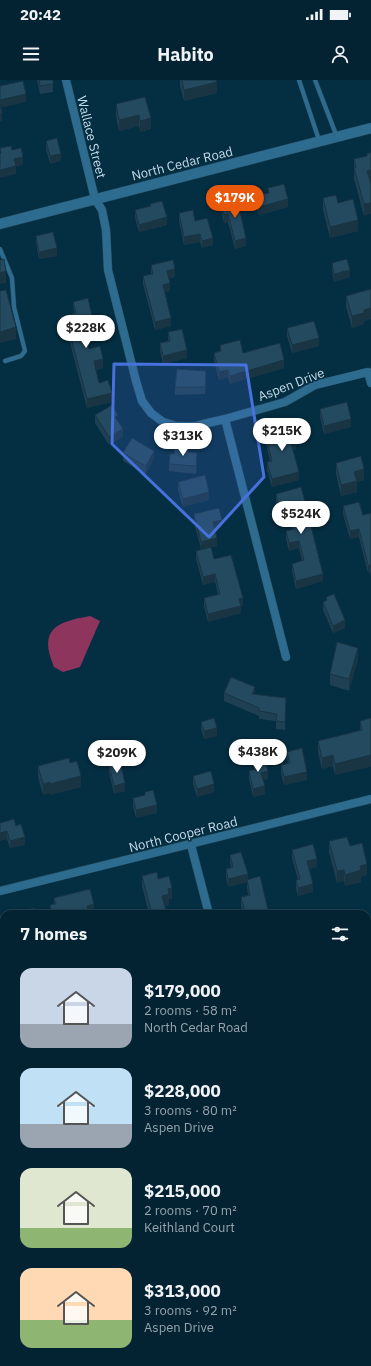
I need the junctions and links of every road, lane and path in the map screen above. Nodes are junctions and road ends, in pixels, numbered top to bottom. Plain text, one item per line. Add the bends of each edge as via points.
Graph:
1 (66, 80) edge
2 (299, 80) edge
3 (315, 80) edge
4 (371, 128) edge
5 (337, 137) junction
6 (319, 142) junction
7 (95, 199) junction
8 (0, 224) edge
9 (0, 249) edge
10 (5, 361) dead end
11 (371, 383) edge
12 (225, 419) junction
13 (286, 657) dead end
14 (371, 799) edge
15 (191, 845) junction
16 (0, 891) edge
17 (208, 910) edge

1 - 7 street, Wallace Street
2 - 6 lane
3 - 5 lane
4 - 5 street, North Cedar Road
5 - 6 street, North Cedar Road
6 - 7 street, North Cedar Road
7 - 8 street, North Cedar Road
7 - 12 street, Aspen Drive via 102,210 108,270 142,400 151,413 163,422 177,426 195,426
9 - 10 lane via 12,278 14,307 25,351 22,356
11 - 12 street, Aspen Drive via 368,372 315,385 285,402
12 - 13 street
14 - 15 street, North Cooper Road
15 - 16 street, North Cooper Road
15 - 17 street

